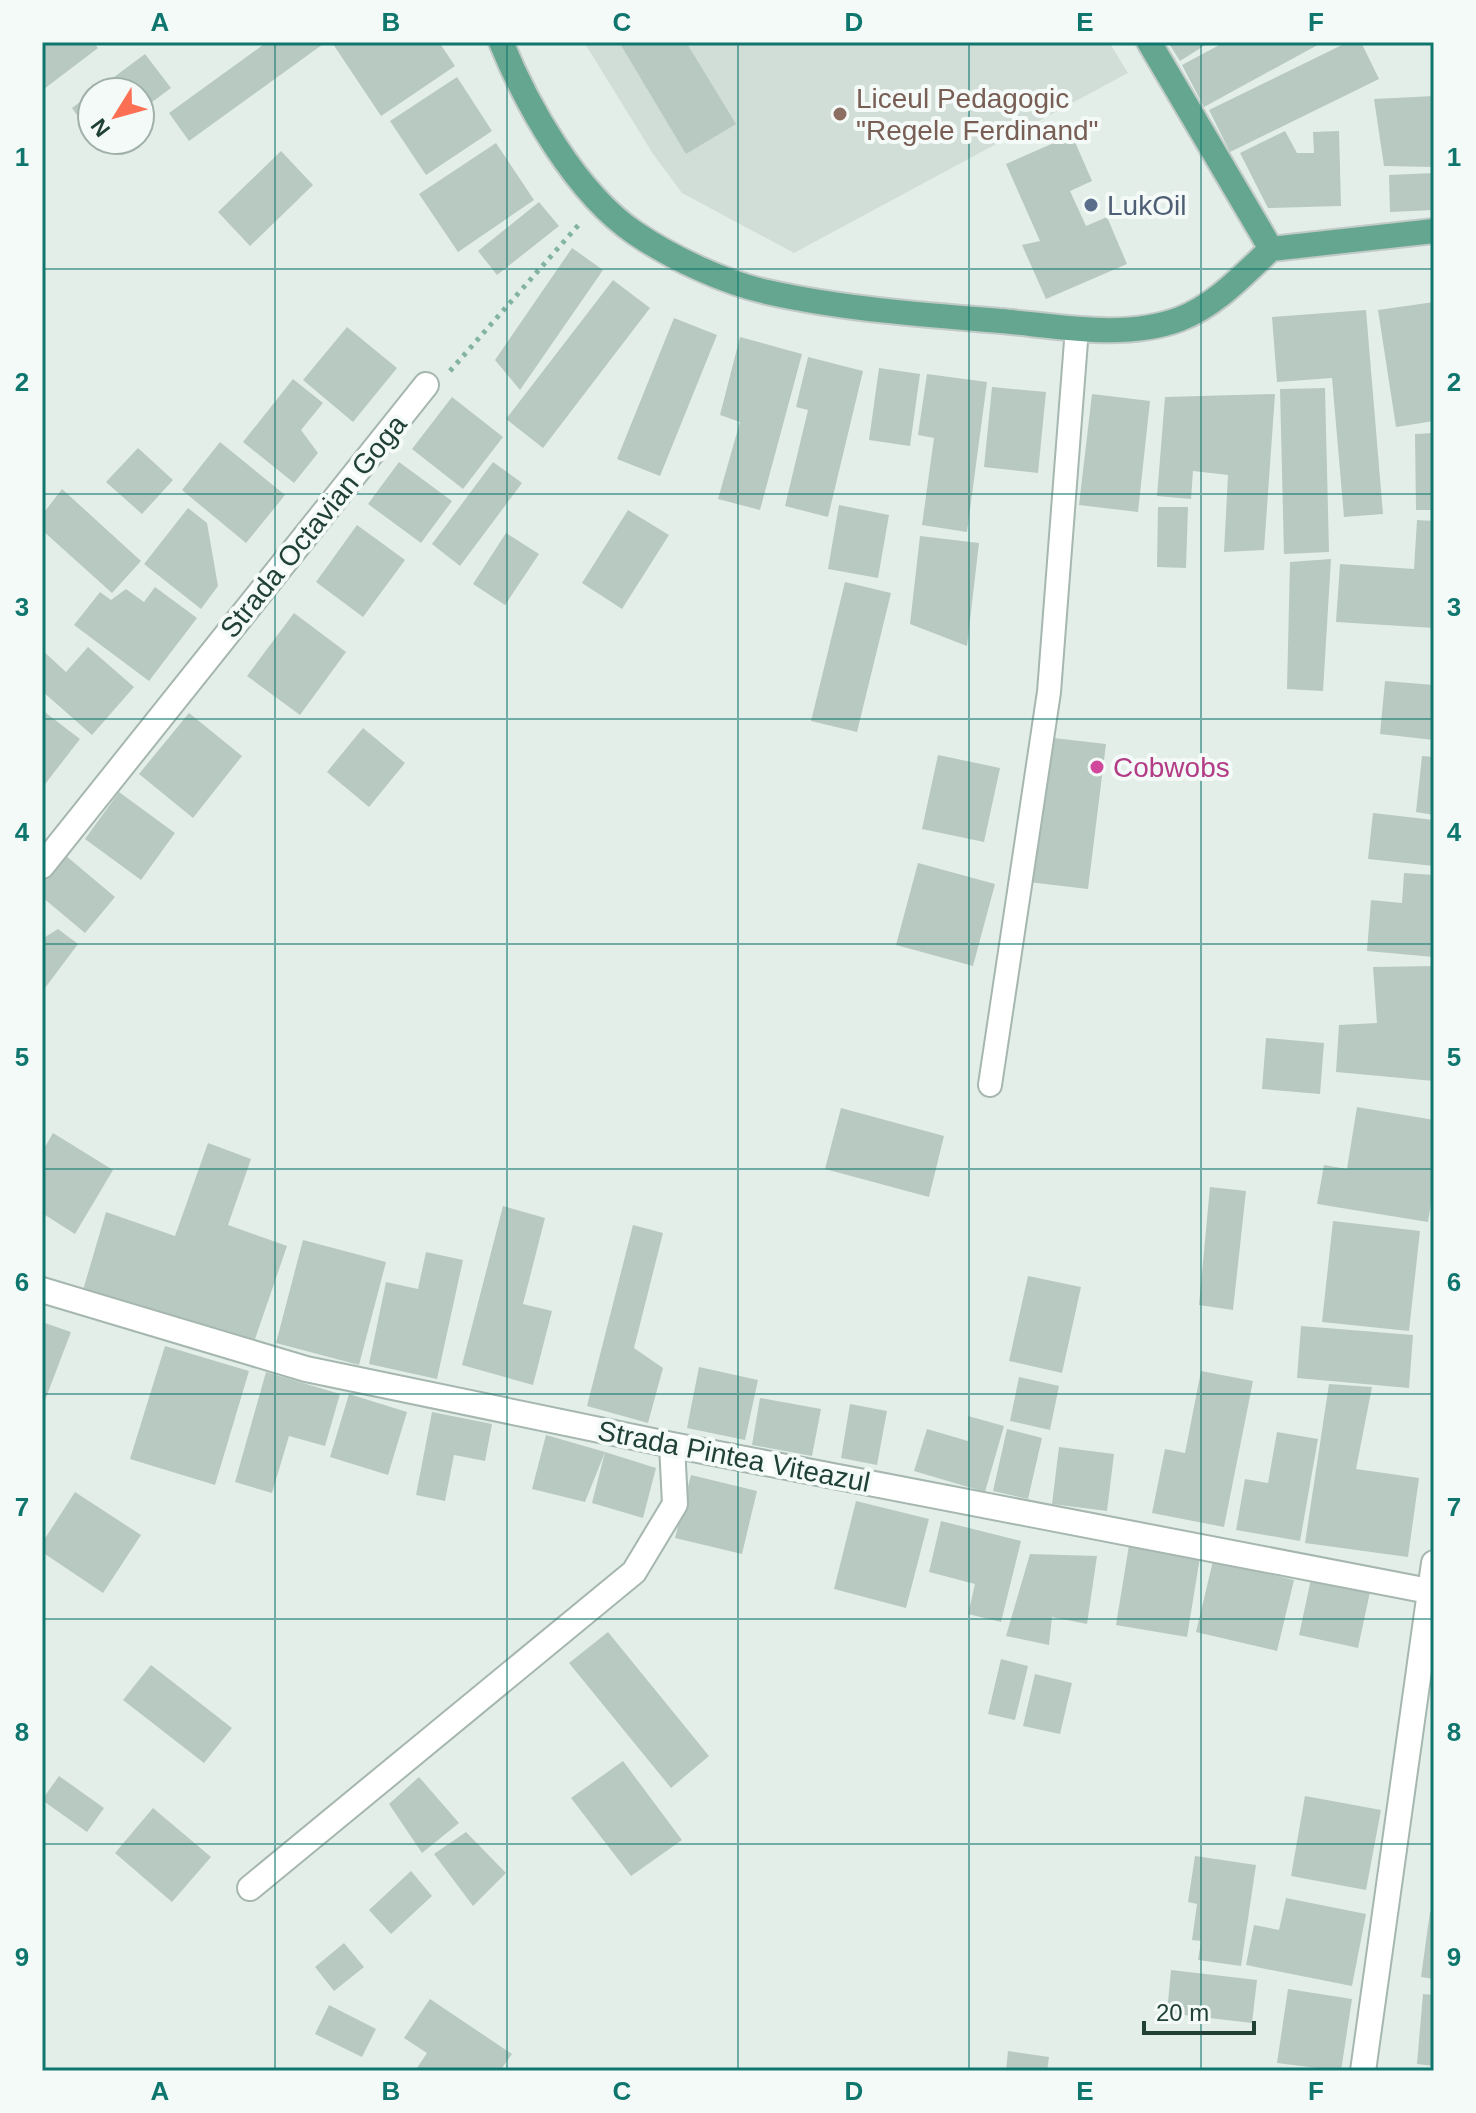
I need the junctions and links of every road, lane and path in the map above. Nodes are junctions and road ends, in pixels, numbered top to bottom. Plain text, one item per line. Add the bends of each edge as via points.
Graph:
1 (501, 42) edge
2 (1149, 42) edge
3 (599, 201) junction
4 (1434, 231) edge
5 (1271, 249) junction
6 (1077, 328) junction
7 (426, 385) joint
8 (42, 866) edge
9 (990, 1085) dead end
10 (42, 1290) edge
11 (672, 1445) junction
12 (1434, 1563) edge
13 (1431, 1592) edge
14 (250, 1888) dead end
15 (1363, 2071) edge

1 - 3 main road via 552,140
2 - 5 main road
3 - 6 main road via 634,232 666,250 765,291 890,312
3 - 7 path via 443,379
4 - 5 main road
5 - 6 main road via 1225,292 1182,318 1142,329
6 - 9 lane via 1049,692
7 - 8 street, Strada Octavian Goga
10 - 11 street, Strada Pintea Viteazul via 306,1369
11 - 13 street, Strada Pintea Viteazul
11 - 14 street via 675,1504 634,1572
12 - 13 street
13 - 15 street

